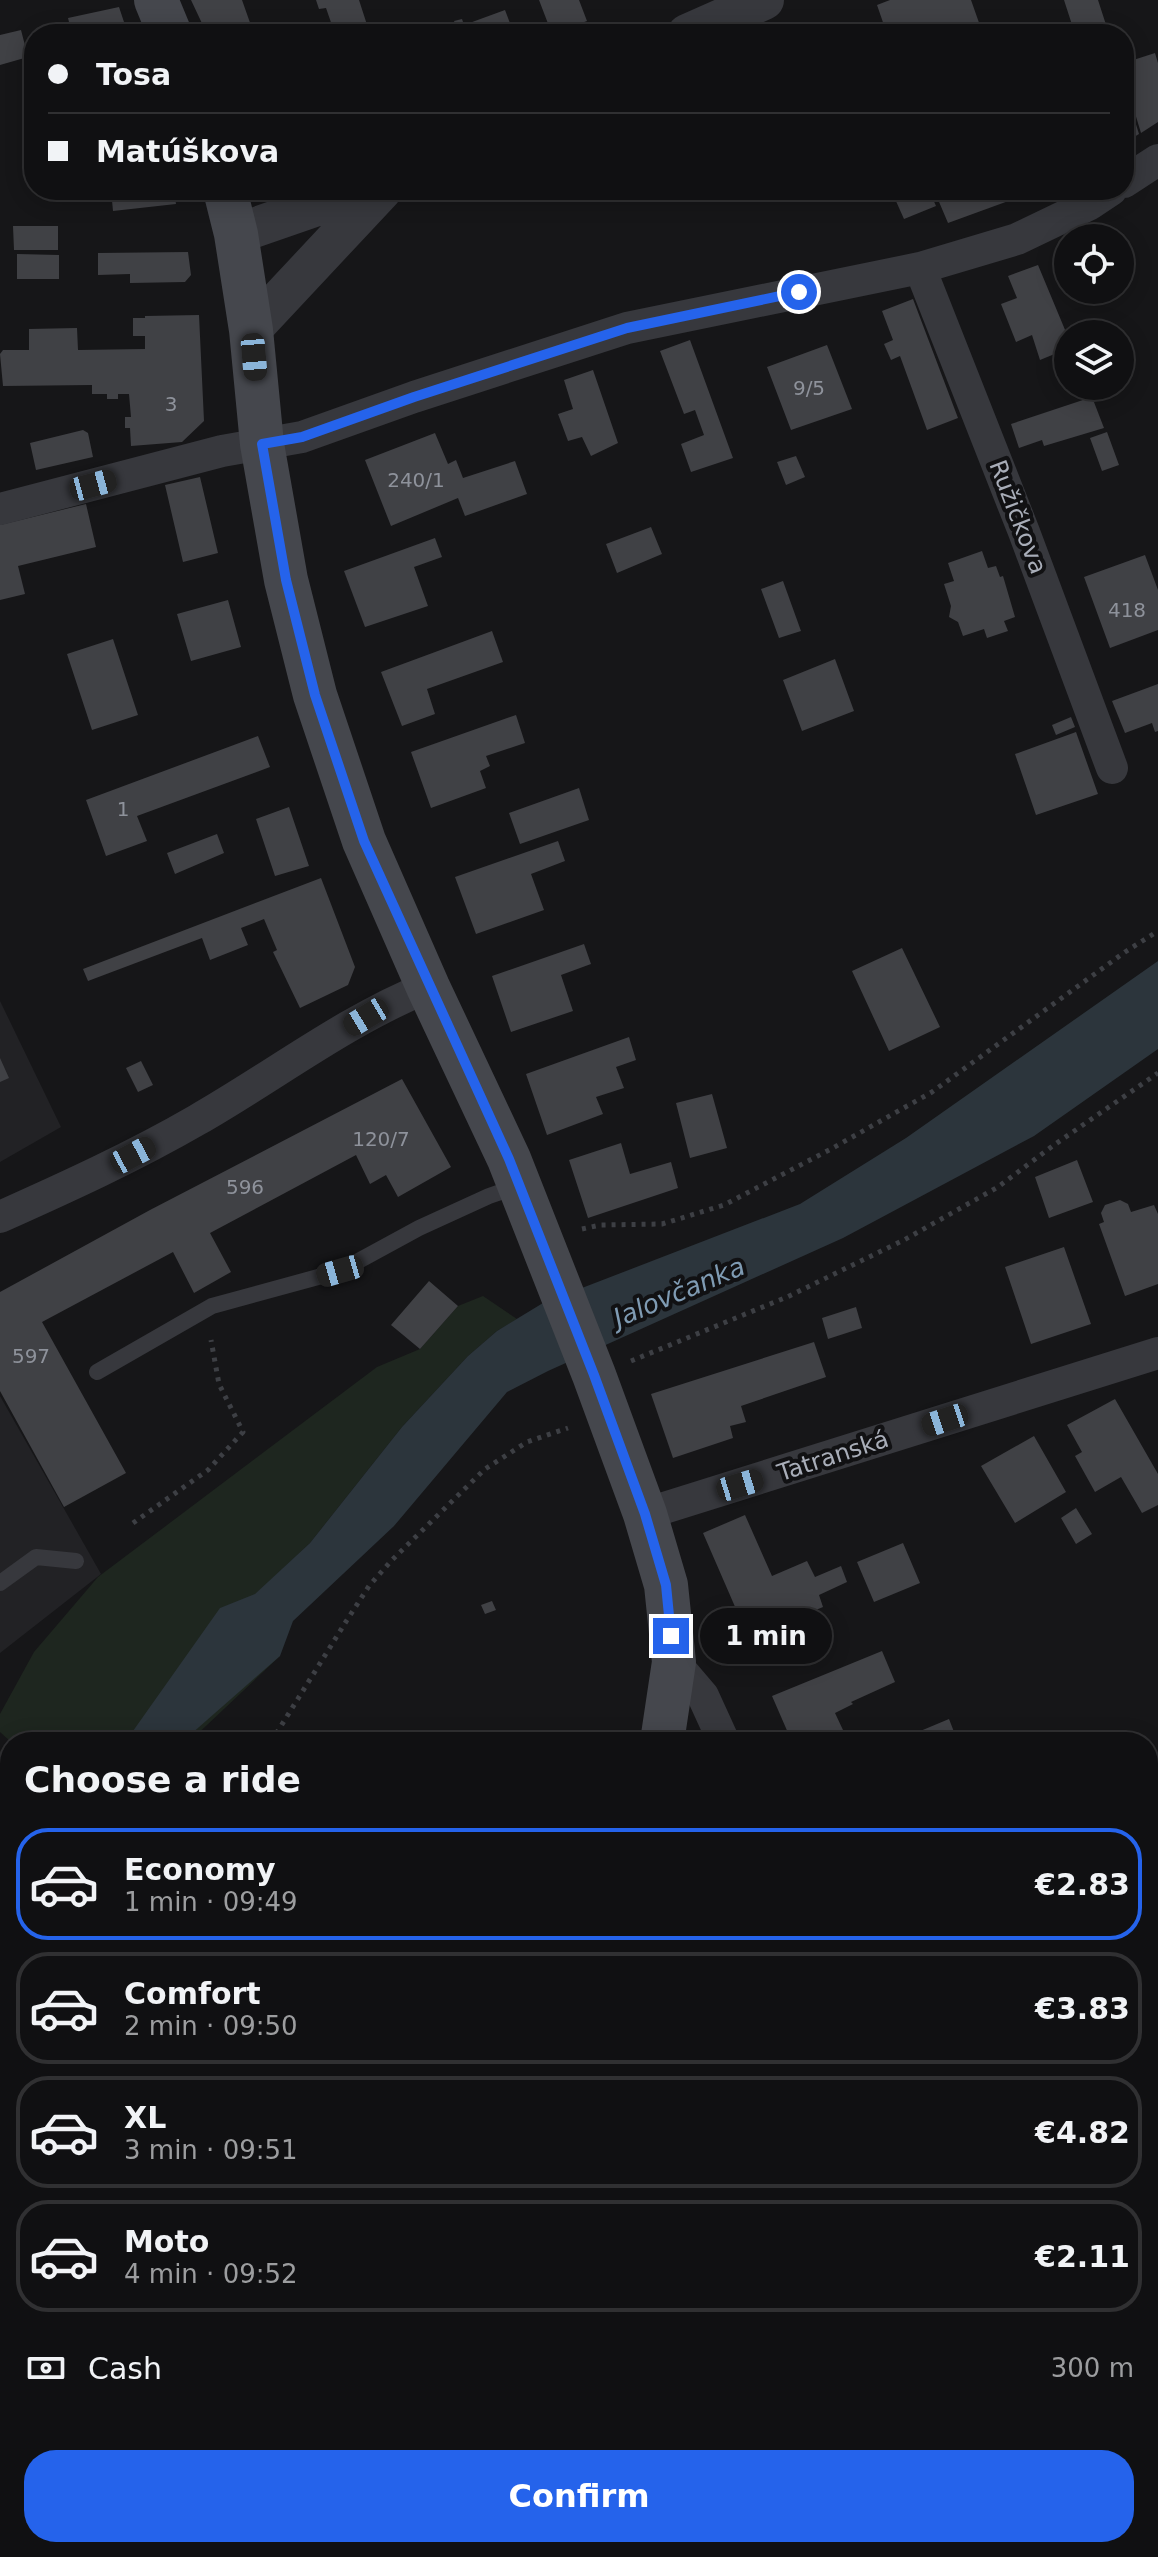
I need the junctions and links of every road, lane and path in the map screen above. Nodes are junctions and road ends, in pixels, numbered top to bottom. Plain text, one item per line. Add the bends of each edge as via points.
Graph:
1 (156, 0) edge
2 (764, 0) edge
3 (166, 24) edge
4 (710, 24) edge
5 (1158, 160) edge
6 (1134, 176) edge
7 (228, 200) edge
8 (334, 200) edge
9 (353, 200) edge
10 (1096, 200) edge
11 (236, 234) junction
12 (920, 268) junction
13 (251, 330) junction
14 (262, 444) junction
15 (0, 509) edge
16 (1112, 768) dead end
17 (1158, 931) edge
18 (428, 987) junction
19 (1158, 1073) edge
20 (519, 1185) junction
21 (0, 1217) edge
22 (562, 1242) junction
23 (200, 1313) junction
24 (1158, 1353) edge
25 (97, 1372) dead end
26 (611, 1383) junction
27 (645, 1514) junction
28 (133, 1523) dead end
29 (76, 1561) dead end
30 (0, 1583) edge
31 (674, 1662) junction
32 (277, 1732) edge
33 (664, 1732) edge
34 (719, 1732) edge

1 - 3 main road
2 - 4 street
5 - 6 street
7 - 11 main road
8 - 11 street
9 - 13 street
10 - 12 street via 1017,239
11 - 13 main road
12 - 14 street via 627,328 302,437
12 - 16 street, Ružičkova
13 - 14 main road
14 - 15 street
14 - 18 main road via 286,580 315,695 364,841
17 - 22 path via 932,1092 724,1205 662,1224 600,1225
18 - 20 main road
18 - 21 street via 391,1002 185,1127
19 - 26 path via 998,1187 904,1240
20 - 22 main road
20 - 23 lane via 419,1228 340,1271
22 - 26 main road
23 - 25 lane
23 - 28 path via 219,1384 243,1432 208,1470
24 - 27 street, Tatranská
26 - 27 main road
26 - 32 path via 507,1452 431,1520 369,1586
27 - 31 main road via 666,1585
29 - 30 lane via 36,1557
31 - 33 main road
31 - 34 street via 703,1696

